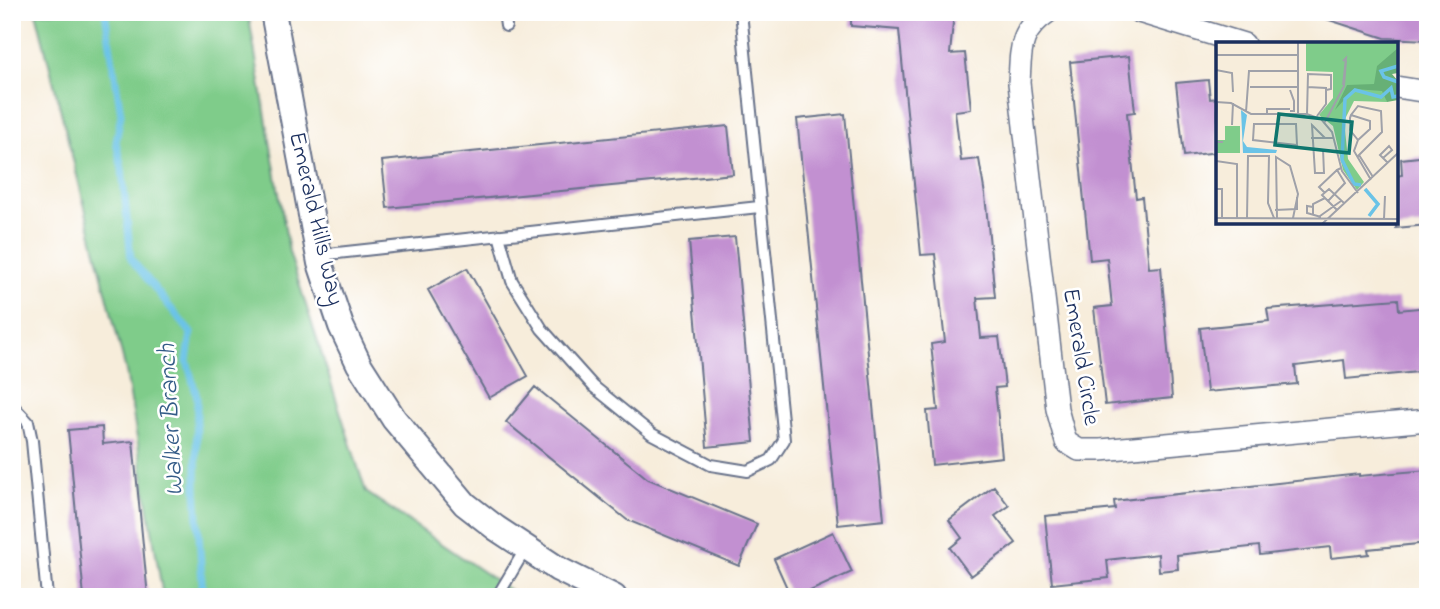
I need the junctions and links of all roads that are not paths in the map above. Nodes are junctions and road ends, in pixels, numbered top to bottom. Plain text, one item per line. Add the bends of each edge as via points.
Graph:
1 (273, 12) edge
2 (504, 12) edge
3 (741, 12) edge
4 (1048, 12) edge
5 (1139, 12) edge
6 (506, 26) dead end
7 (1237, 42) edge
8 (1398, 87) edge
9 (1428, 92) edge
10 (759, 207) junction
11 (499, 235) junction
12 (318, 255) junction
13 (12, 405) edge
14 (1428, 420) edge
15 (526, 548) junction
16 (47, 597) edge
17 (497, 597) edge
18 (614, 597) edge

1 - 12 street, Emerald Hills Way
2 - 6 lane
3 - 10 lane
4 - 14 street, Emerald Circle via 1022,40 1019,83 1057,409 1066,442 1079,450 1101,450
5 - 7 street
8 - 9 street
10 - 11 lane
10 - 11 lane via 784,440 771,460 748,471 711,465 652,434 594,387 542,329 512,281
11 - 12 lane
12 - 15 street, Emerald Hills Way via 341,326 394,419 465,503
13 - 16 lane via 28,422 32,441
15 - 17 lane
15 - 18 street, Emerald Hills Way

